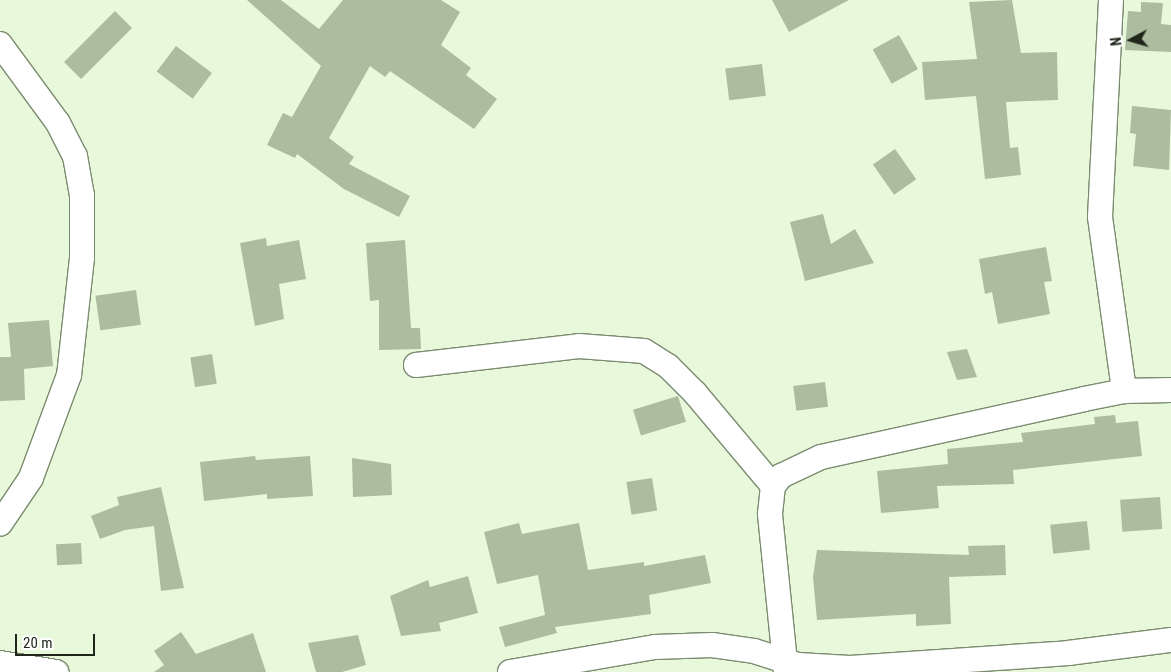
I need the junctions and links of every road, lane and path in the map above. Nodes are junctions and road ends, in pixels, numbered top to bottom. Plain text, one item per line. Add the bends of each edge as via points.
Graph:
1 (1111, 0) edge
2 (0, 44) edge
3 (416, 365) dead end
4 (1171, 390) edge
5 (1124, 391) junction
6 (773, 486) junction
7 (0, 524) edge
8 (1171, 640) edge
9 (0, 663) edge
10 (1069, 663) edge
11 (785, 667) edge
12 (56, 672) edge
13 (510, 672) edge

1 - 5 street via 1100,217
2 - 7 street via 58,123 75,156 82,195 82,258 77,330 66,384 31,478
3 - 6 street via 579,346 644,351 668,366 695,393
4 - 5 street
5 - 6 street via 821,457 793,468
6 - 11 street via 770,514
8 - 10 street
9 - 12 street
10 - 11 street
11 - 13 street via 754,651 712,645 655,646

